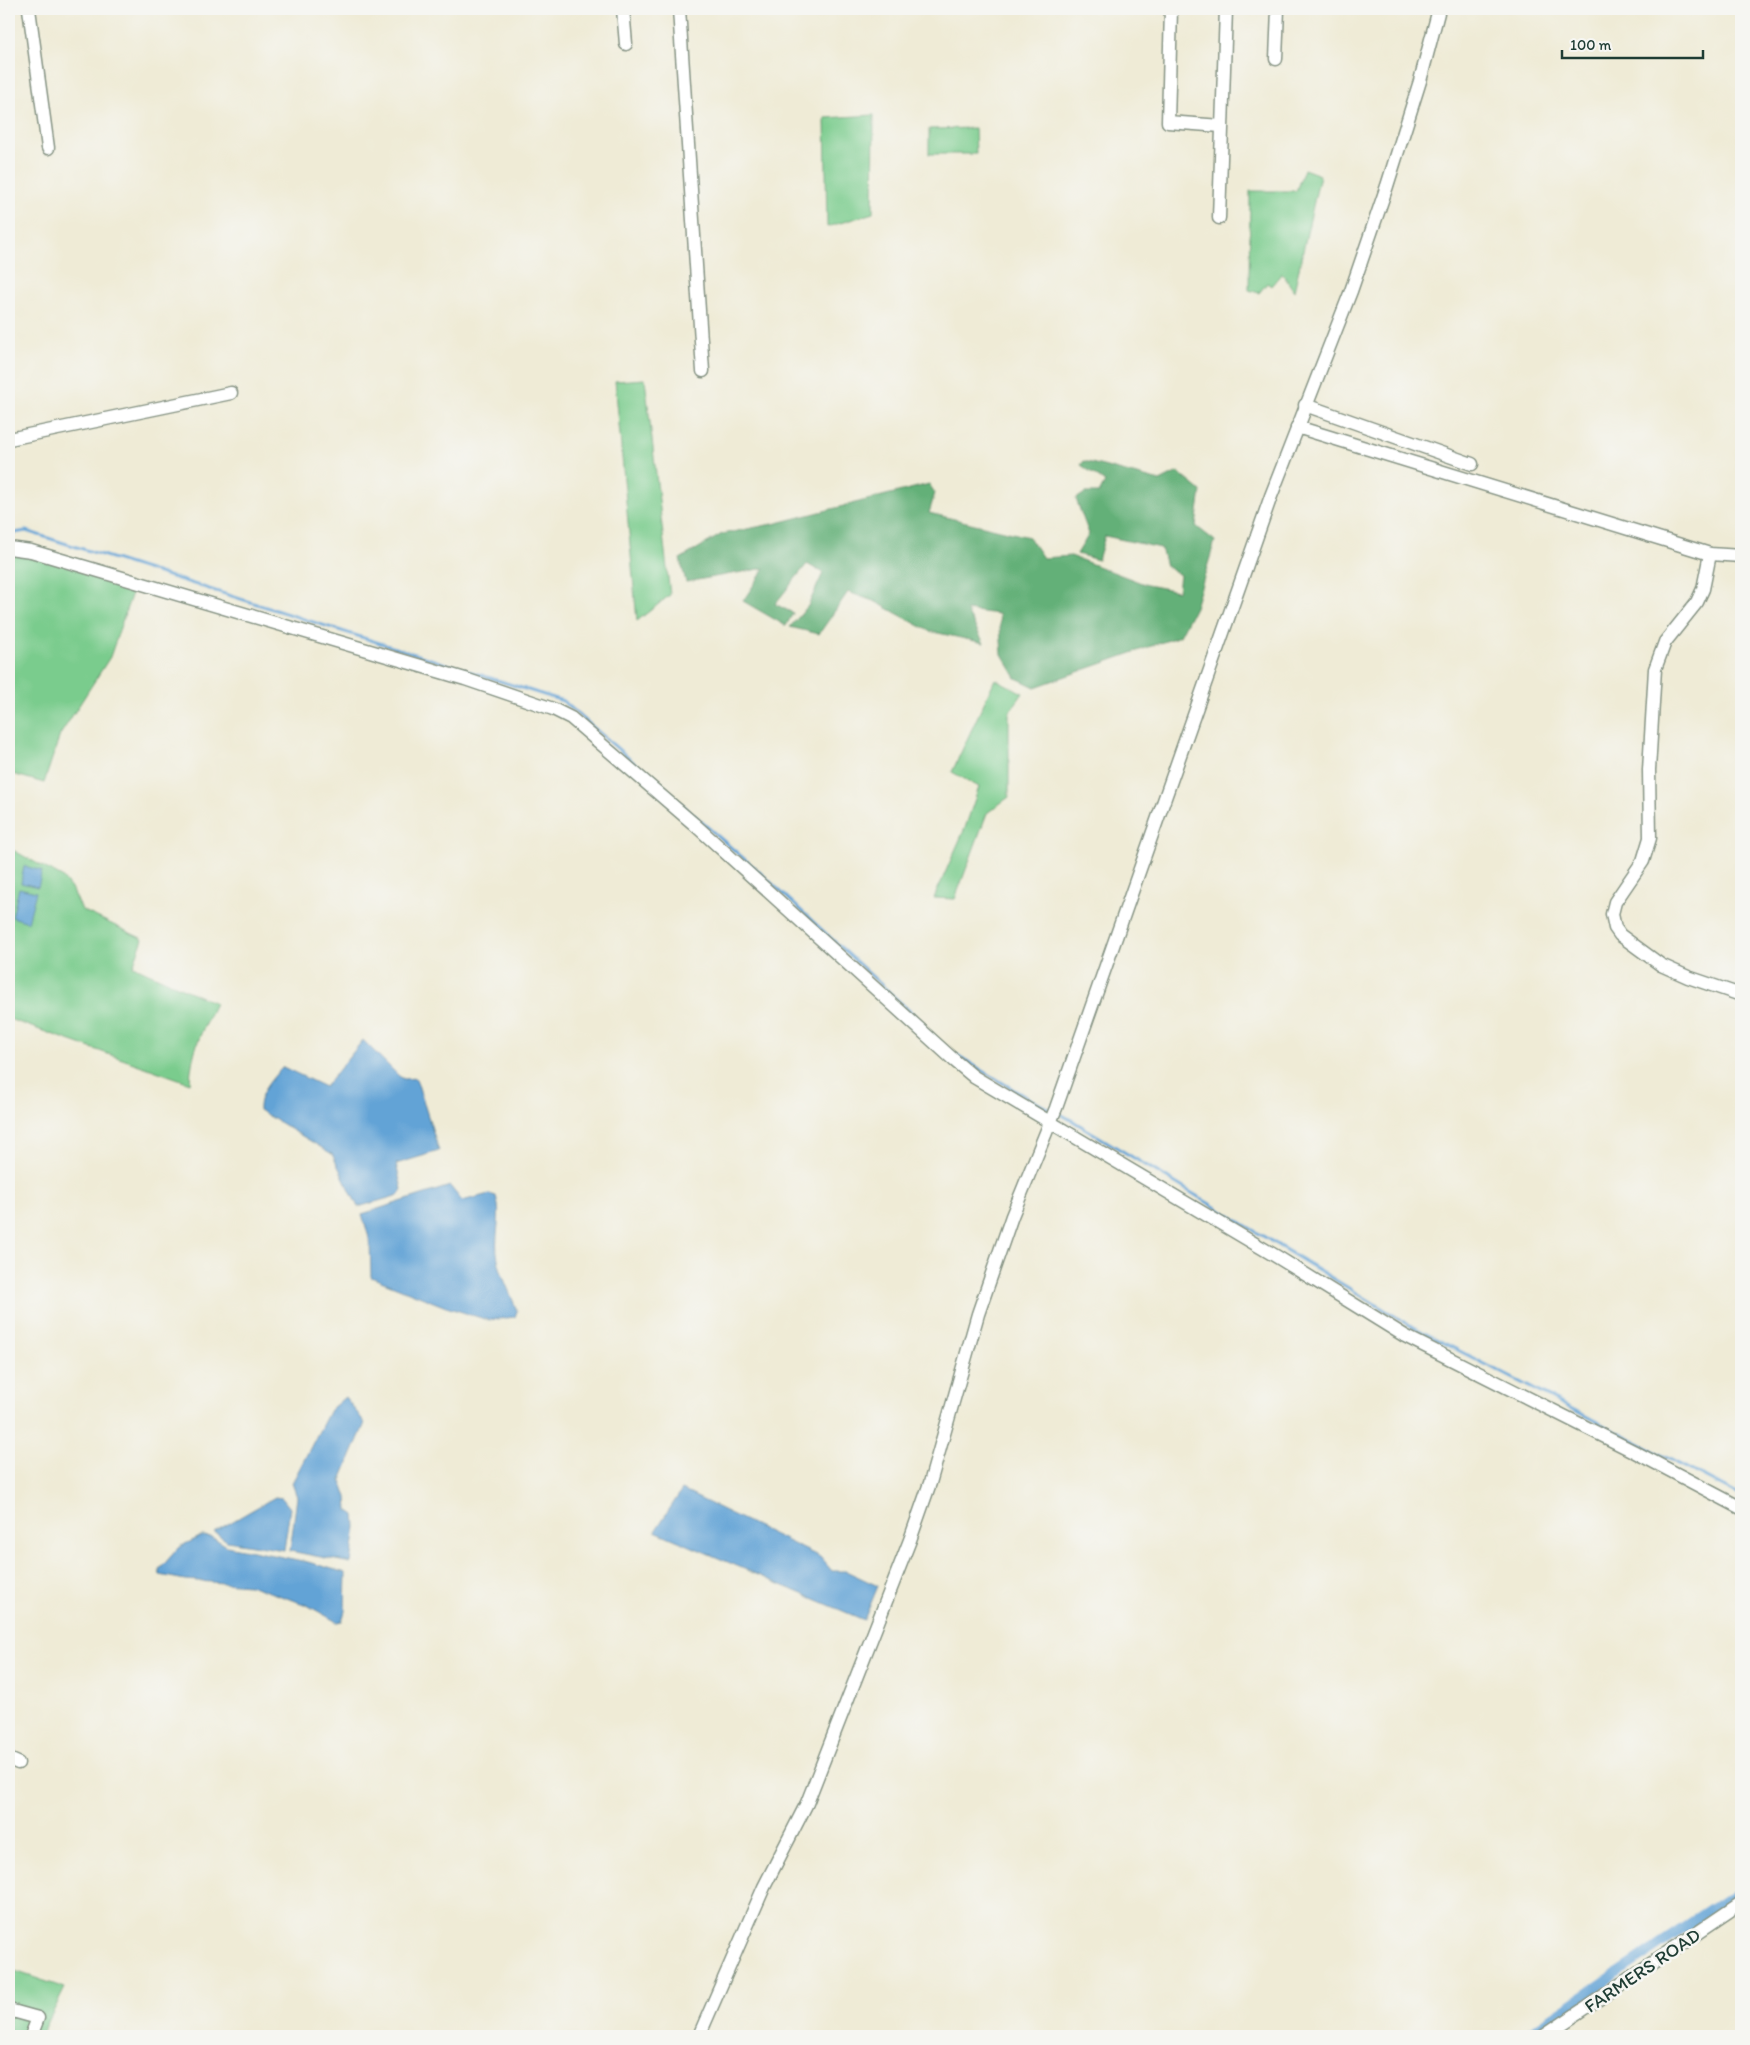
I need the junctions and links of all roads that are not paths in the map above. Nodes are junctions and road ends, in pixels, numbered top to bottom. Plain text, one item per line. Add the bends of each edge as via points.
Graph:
1 (30, 9) edge
2 (623, 9) edge
3 (679, 9) edge
4 (1171, 9) edge
5 (1226, 9) edge
6 (1278, 9) edge
7 (1439, 9) edge
8 (626, 44) dead end
9 (1276, 59) dead end
10 (1221, 126) junction
11 (48, 148) dead end
12 (1219, 218) dead end
13 (703, 371) dead end
14 (231, 393) dead end
15 (1305, 405) junction
16 (1297, 427) junction
17 (9, 439) edge
18 (1472, 464) dead end
19 (9, 548) edge
20 (1710, 554) junction
21 (1741, 556) edge
22 (1741, 996) edge
23 (1052, 1115) junction
24 (1741, 1508) edge
25 (1741, 1904) edge
26 (9, 2010) edge
27 (30, 2036) edge
28 (699, 2036) edge
29 (1544, 2036) edge

1 - 11 street
2 - 8 street
3 - 13 street
4 - 10 street via 1168,122
5 - 10 street
6 - 9 street
7 - 15 street via 1387,186 1351,291
10 - 12 street
14 - 17 street
15 - 16 street
15 - 18 street
16 - 20 street
16 - 23 street
19 - 23 street via 31,550 464,679 571,718 694,824 955,1061 974,1076
20 - 21 street
20 - 22 street via 1697,602 1665,642 1655,669 1649,770 1650,838 1643,861 1615,902 1612,914 1620,935 1661,965
23 - 24 street via 1405,1336
23 - 28 street via 978,1314 930,1483 903,1558 807,1803 764,1887
25 - 29 street, FARMERS ROAD
26 - 27 street via 38,2018

